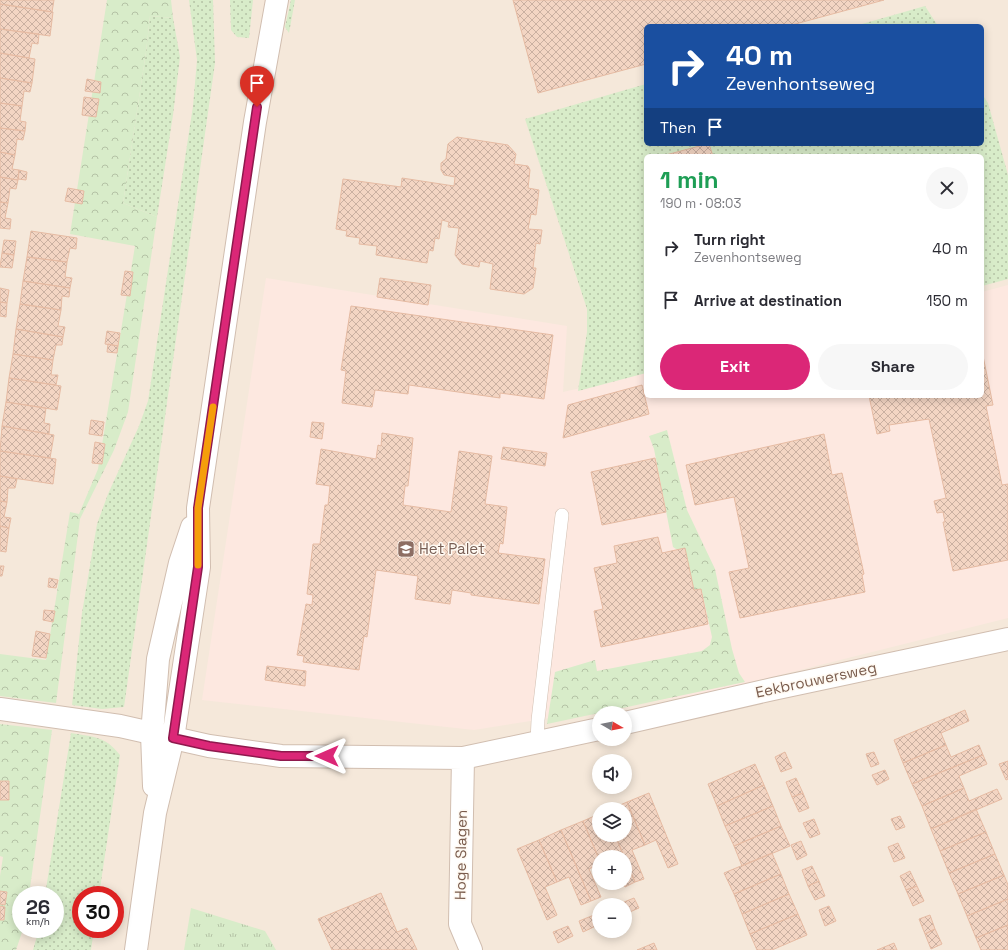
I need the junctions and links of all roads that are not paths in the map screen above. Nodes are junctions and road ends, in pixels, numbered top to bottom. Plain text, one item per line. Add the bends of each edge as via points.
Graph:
1 (269, 0) edge
2 (277, 0) edge
3 (267, 47) junction
4 (562, 515) dead end
5 (1008, 639) edge
6 (0, 709) edge
7 (632, 721) edge
8 (592, 730) edge
9 (163, 736) junction
10 (536, 742) junction
11 (463, 758) junction
12 (136, 950) edge
13 (471, 950) edge

1 - 3 street
2 - 3 street
3 - 9 street via 198,508 198,567
4 - 10 lane
5 - 7 street, Eekbrouwersweg
6 - 9 street via 120,726
8 - 10 street
9 - 11 street via 209,746 281,756
9 - 12 street
10 - 11 street
11 - 13 street, Hoge Slagen via 460,924

